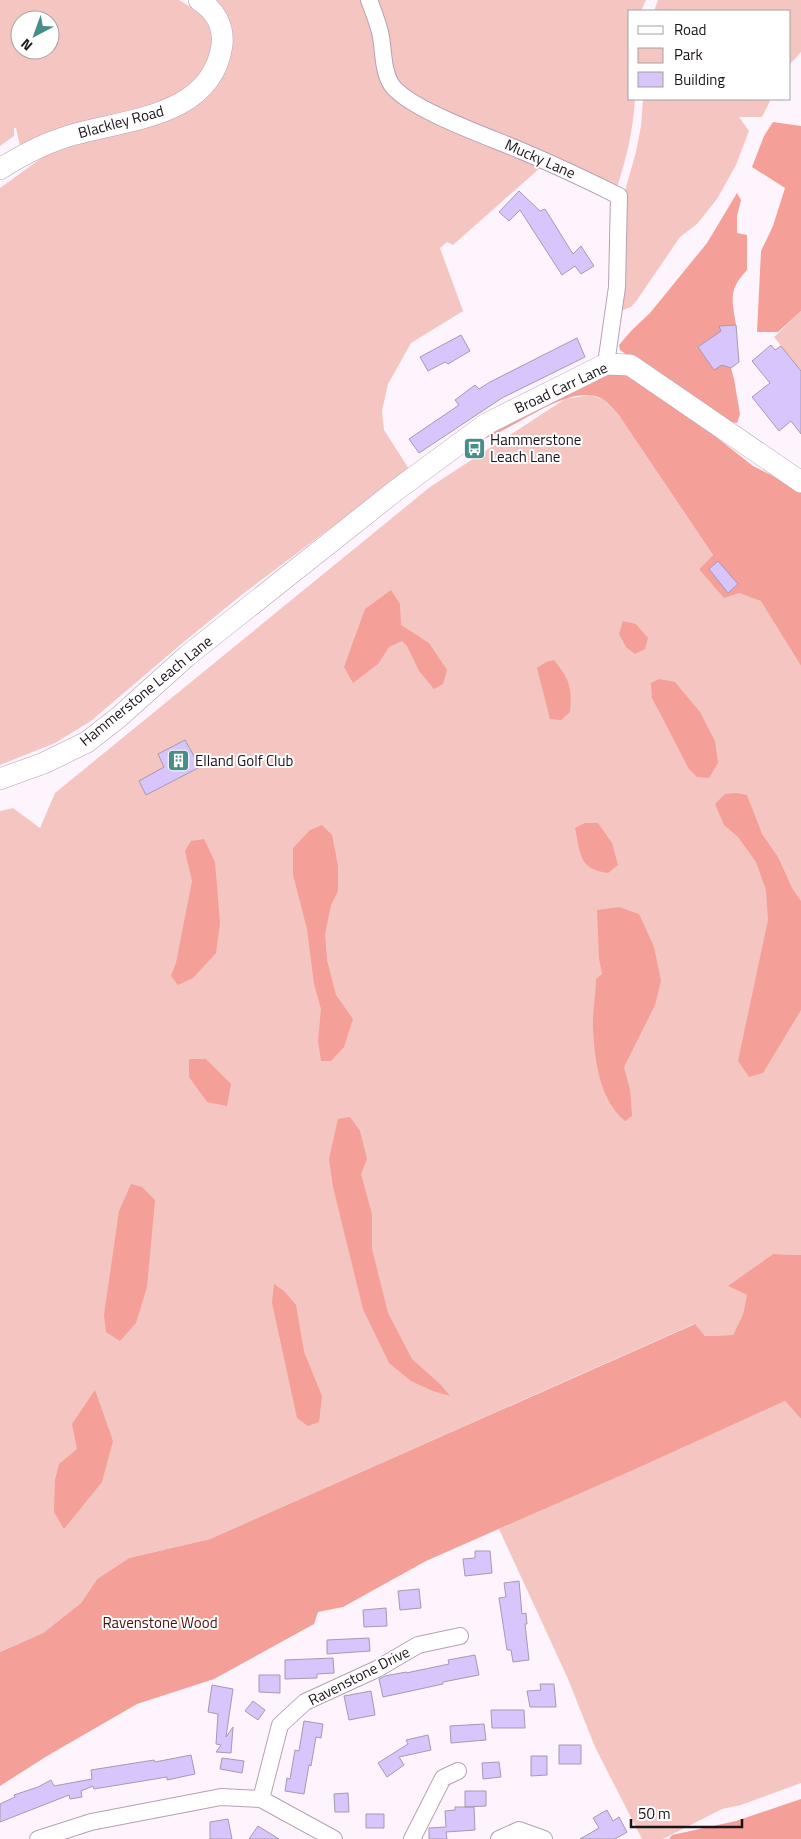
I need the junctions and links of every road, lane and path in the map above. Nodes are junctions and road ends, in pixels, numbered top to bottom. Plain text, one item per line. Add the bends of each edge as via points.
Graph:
1 (199, 0) edge
2 (369, 0) edge
3 (0, 169) edge
4 (606, 364) junction
5 (801, 482) edge
6 (328, 546) joint
7 (0, 779) edge
8 (460, 1636) dead end
9 (458, 1771) dead end
10 (261, 1798) junction
11 (38, 1839) edge
12 (334, 1839) edge
13 (412, 1839) edge
14 (499, 1839) edge
15 (544, 1839) edge

1 - 3 street, Blackley Road via 216,16 222,40 215,66 196,92 166,111 64,137
2 - 4 street, Mucky Lane via 380,33 387,74 401,96 619,196 617,287
4 - 5 street, Broad Carr Lane via 630,365
4 - 6 street, Broad Carr Lane via 486,424 395,491
6 - 7 street, Hammerstone Leach Lane via 187,656 87,742
8 - 10 street, Ravenstone Drive via 418,1646 361,1677 304,1702 280,1725
9 - 13 street via 443,1778
10 - 11 street via 221,1797 91,1822
10 - 12 street
14 - 15 street via 519,1830

